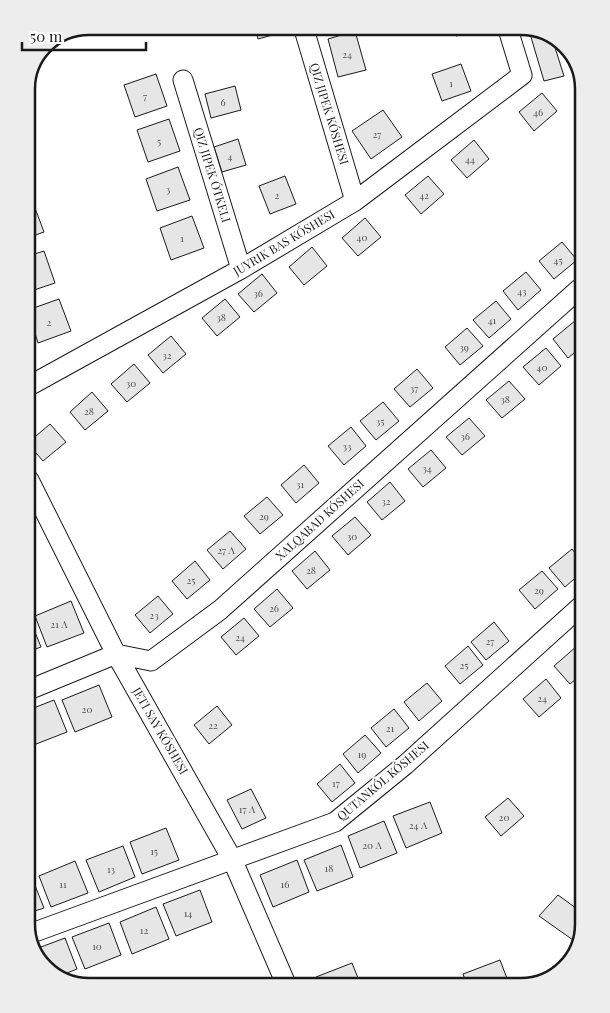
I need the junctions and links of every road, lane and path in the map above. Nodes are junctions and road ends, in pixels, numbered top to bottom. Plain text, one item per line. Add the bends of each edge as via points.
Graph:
1 (306, 35) edge
2 (510, 35) edge
3 (183, 80) dead end
4 (355, 201) junction
5 (241, 269) junction
6 (575, 293) edge
7 (35, 382) edge
8 (35, 492) edge
9 (575, 611) edge
10 (116, 654) junction
11 (35, 687) edge
12 (232, 859) junction
13 (36, 932) edge
14 (283, 978) edge

1 - 4 street
2 - 4 street, JUYRIK BAS KÓSHESI via 522,75
3 - 5 street
4 - 5 street, JUYRIK BAS KÓSHESI
5 - 7 street, JUYRIK BAS KÓSHESI
6 - 10 street, XALQABAD KÓSHESI via 220,610 151,661
8 - 10 street, JETI SAY KÓSHESI
9 - 12 street, QUTANKÓL KÓSHESI via 405,765 335,822
10 - 11 street
10 - 12 street, JETI SAY KÓSHESI
12 - 13 street, QUTANKÓL KÓSHESI
12 - 14 street, JETI SAY KÓSHESI

